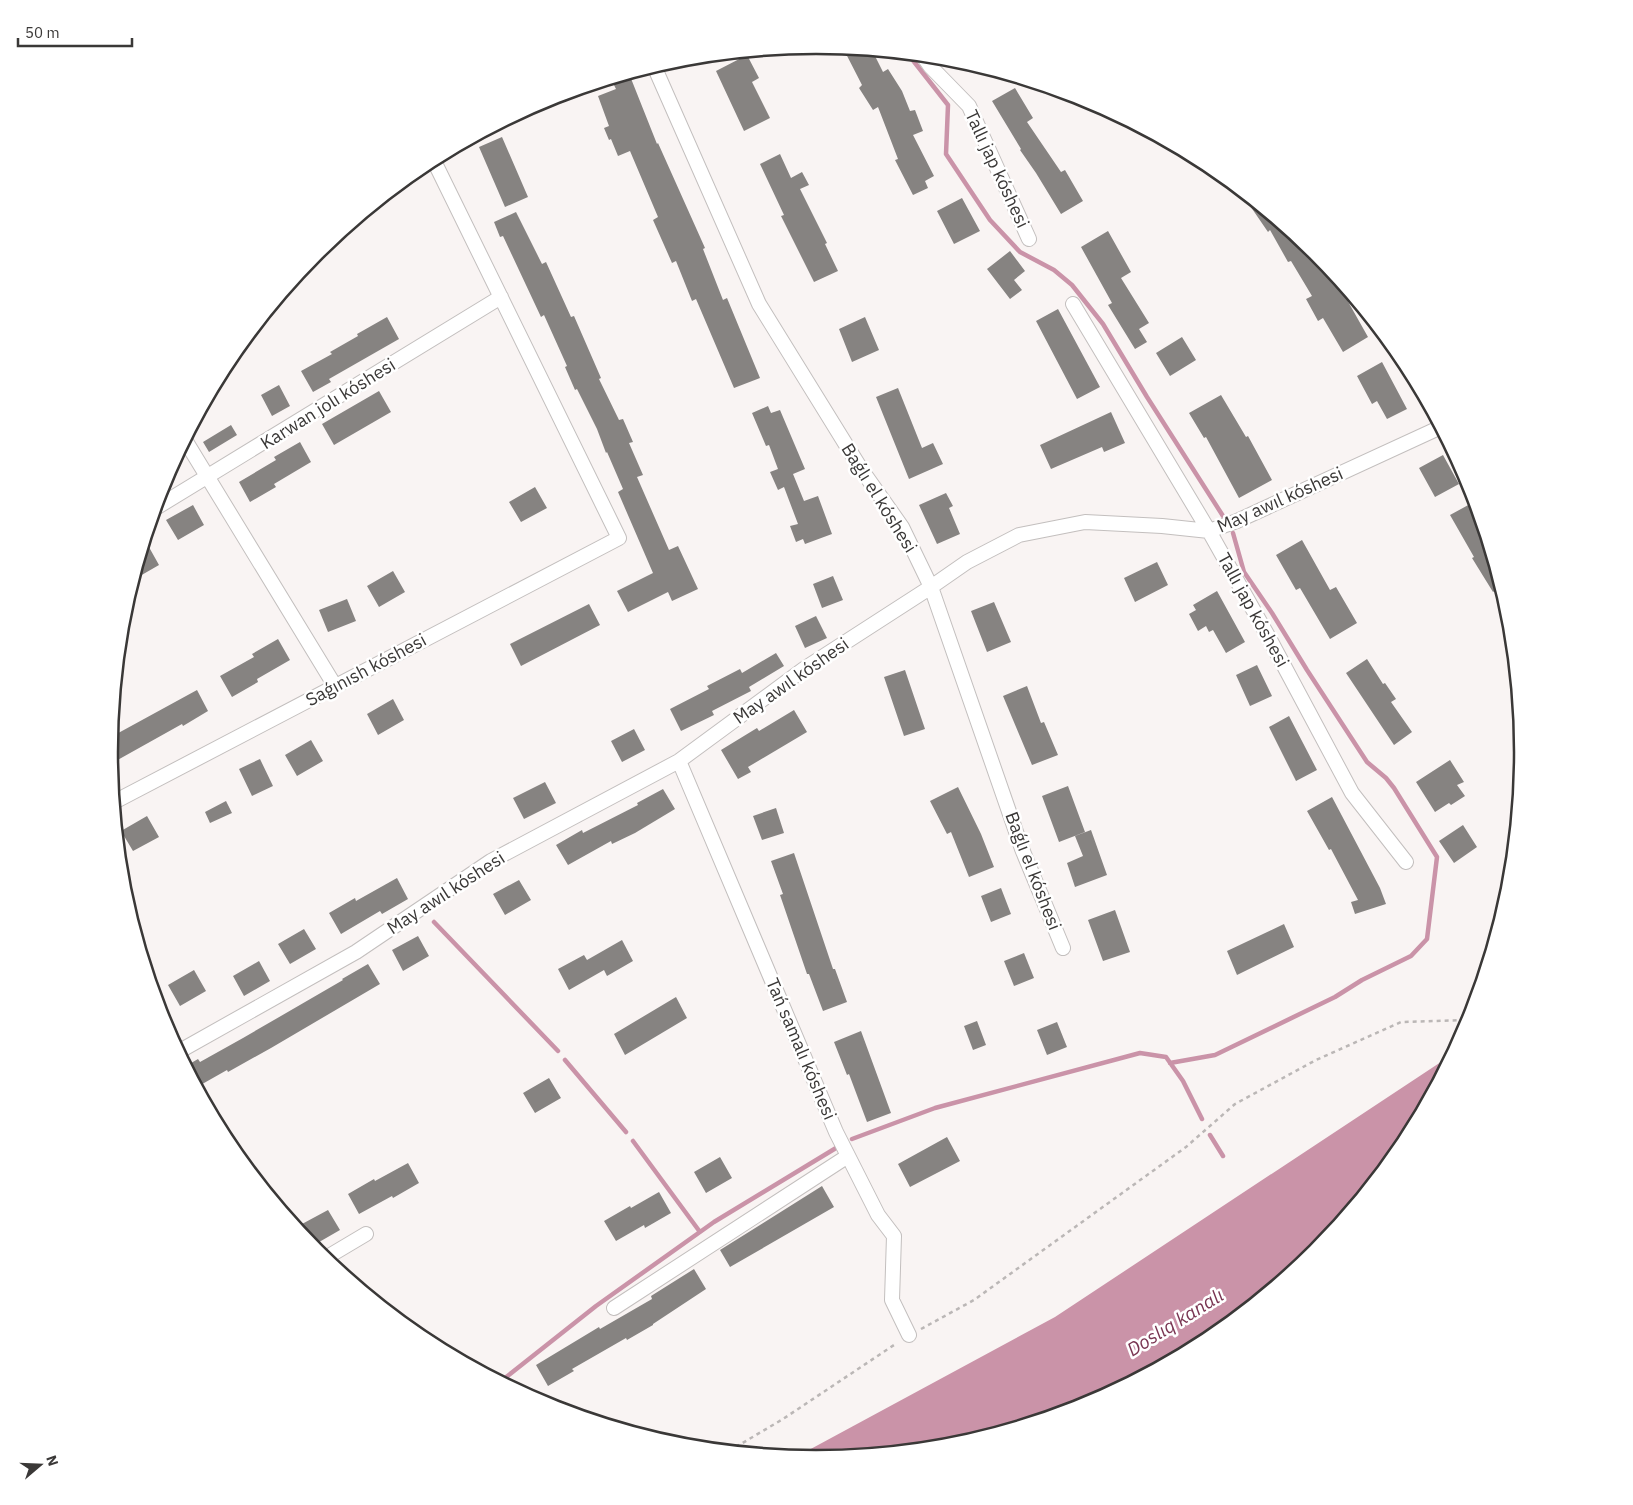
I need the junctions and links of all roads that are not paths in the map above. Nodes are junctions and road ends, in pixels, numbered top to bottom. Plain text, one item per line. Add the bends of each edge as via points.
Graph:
1 (928, 63) edge
2 (657, 73) edge
3 (437, 166) edge
4 (1029, 239) dead end
5 (501, 297) junction
6 (1073, 304) dead end
7 (1436, 429) edge
8 (189, 446) edge
9 (208, 478) junction
10 (164, 503) edge
11 (1209, 531) junction
12 (931, 587) junction
13 (335, 686) junction
14 (679, 761) junction
15 (119, 799) edge
16 (1406, 862) dead end
17 (1063, 948) dead end
18 (184, 1049) edge
19 (848, 1156) junction
20 (366, 1234) dead end
21 (331, 1255) edge
22 (614, 1308) dead end
23 (909, 1335) road end

1 - 4 street, Tallı jap kóshesi via 969,106
2 - 12 street, Baǵlı el kóshesi via 759,304 861,469 902,527
3 - 5 street
5 - 9 street, Karwan jolı kóshesi
5 - 13 street, Saǵınısh kóshesi via 619,538
6 - 11 street, Tallı jap kóshesi
7 - 11 street, May awıl kóshesi
8 - 9 street
9 - 10 street, Karwan jolı kóshesi
9 - 13 street
11 - 12 street, May awıl kóshesi via 1085,522 1019,535 967,562
11 - 16 street, Tallı jap kóshesi via 1352,793
12 - 14 street, May awıl kóshesi via 804,669
12 - 17 street, Baǵlı el kóshesi via 1022,849
13 - 15 street, Saǵınısh kóshesi
14 - 18 street, May awıl kóshesi via 491,861 356,952
14 - 19 street, Tań samalı kóshesi
19 - 22 street
19 - 23 street, Tań samalı kóshesi via 878,1215 894,1236 892,1300
20 - 21 street

